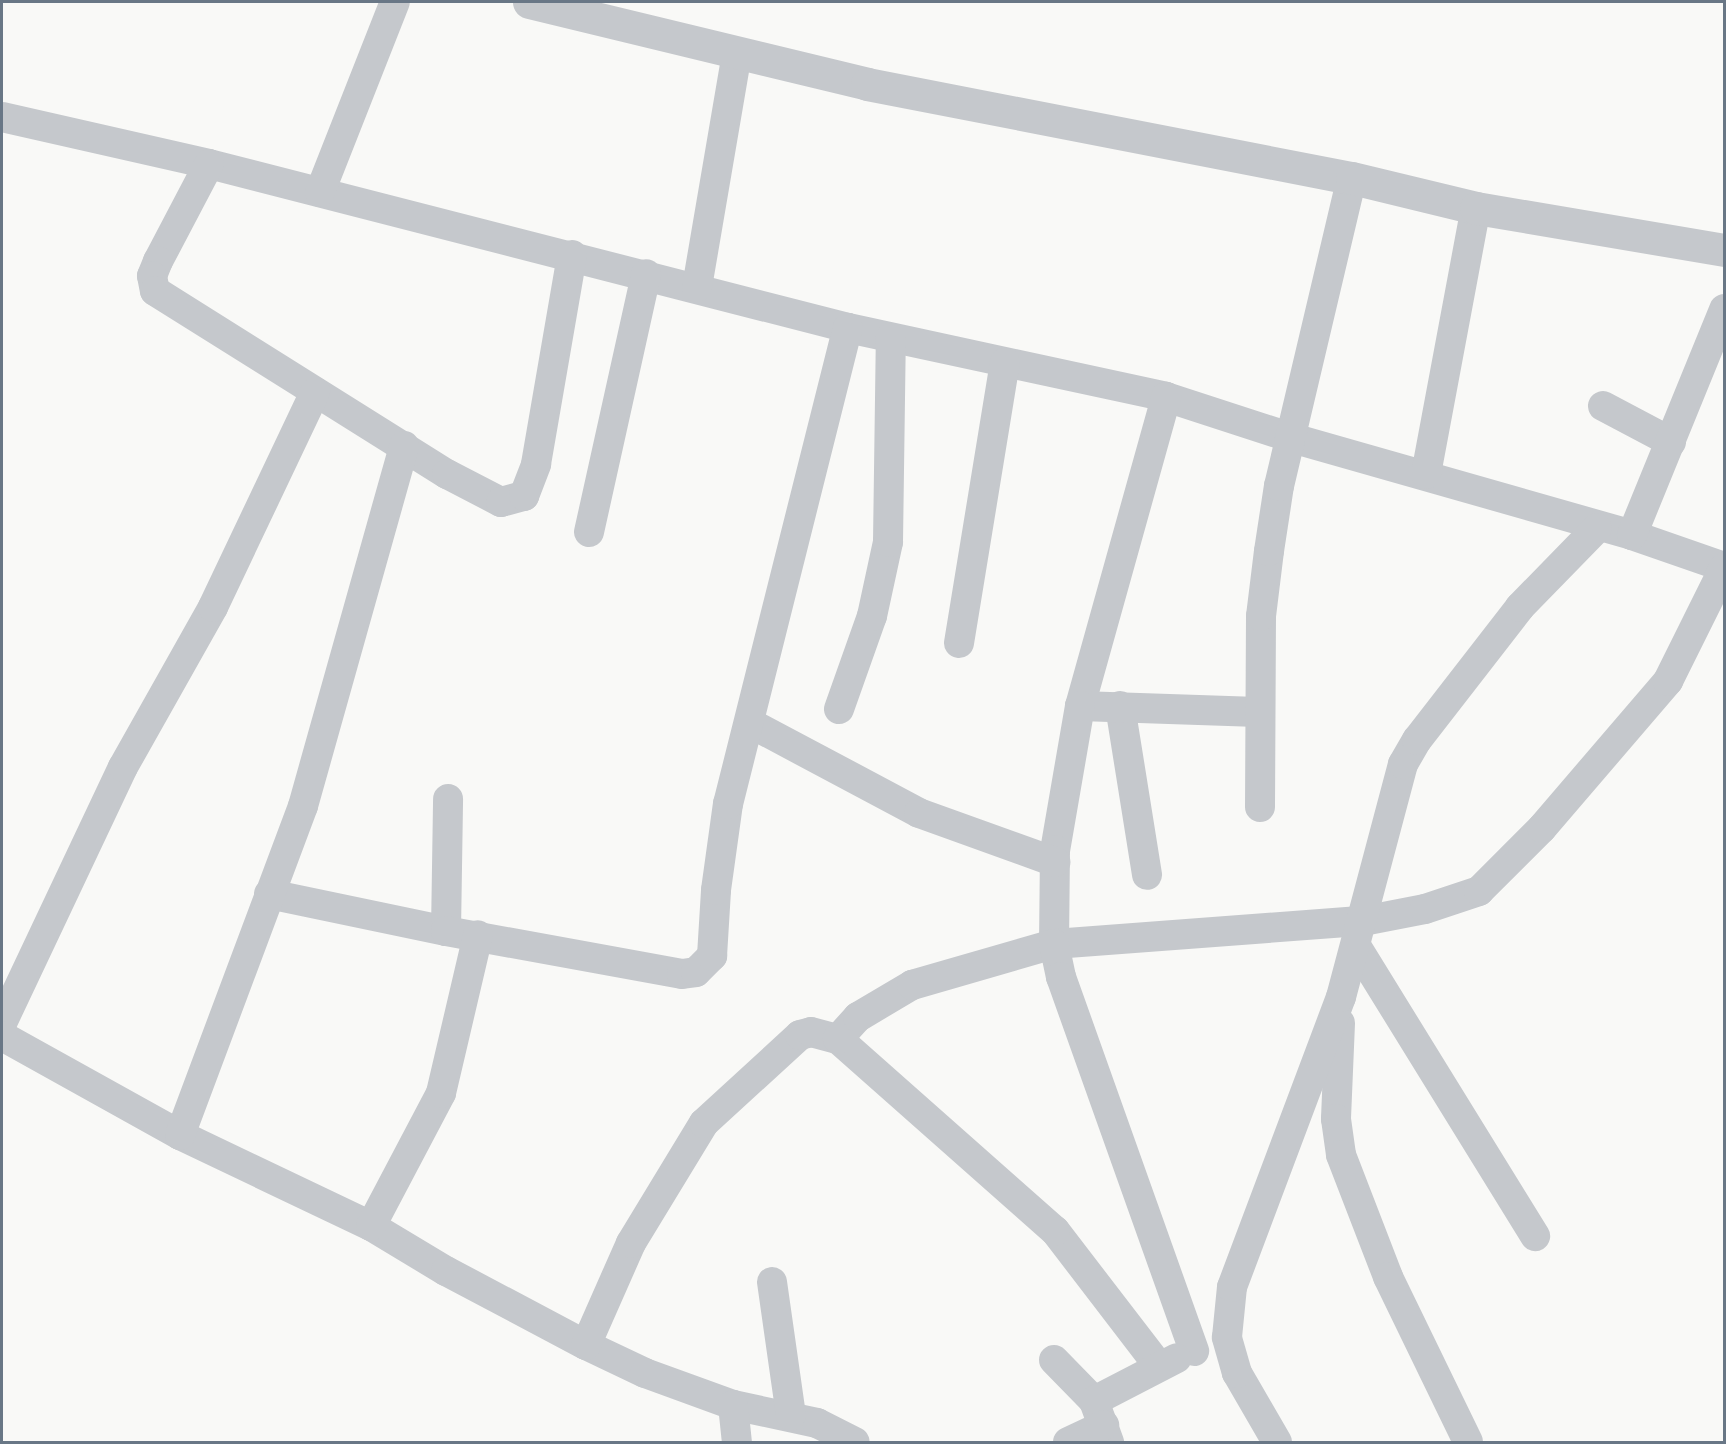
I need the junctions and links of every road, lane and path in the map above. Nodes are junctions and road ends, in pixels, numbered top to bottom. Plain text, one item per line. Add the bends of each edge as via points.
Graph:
1 (395, 2) edge
2 (529, 2) edge
3 (737, 52) junction
4 (2, 117) edge
5 (209, 164) junction
6 (1352, 178) junction
7 (320, 192) junction
8 (1476, 208) junction
9 (1725, 250) edge
10 (572, 255) junction
11 (646, 274) junction
12 (697, 287) junction
13 (1725, 309) edge
14 (848, 328) junction
15 (891, 338) junction
16 (1005, 363) junction
17 (315, 392) junction
18 (1166, 398) junction
19 (1603, 406) dead end
20 (1292, 438) junction
21 (1671, 442) junction
22 (404, 446) junction
23 (1426, 474) junction
24 (1597, 528) junction
25 (589, 532) dead end
26 (1632, 535) junction
27 (1725, 568) edge
28 (959, 643) dead end
29 (1080, 706) junction
30 (1120, 706) junction
31 (839, 710) dead end
32 (1258, 712) junction
33 (750, 723) junction
34 (447, 799) dead end
35 (1260, 807) dead end
36 (1055, 862) junction
37 (1147, 875) dead end
38 (269, 894) junction
39 (446, 931) junction
40 (1360, 934) junction
41 (478, 935) junction
42 (1054, 944) junction
43 (1341, 998) junction
44 (2, 1023) edge
45 (2, 1036) edge
46 (838, 1039) junction
47 (180, 1135) junction
48 (371, 1226) junction
49 (1535, 1236) dead end
50 (772, 1282) dead end
51 (1227, 1337) junction
52 (586, 1345) junction
53 (1194, 1351) junction
54 (1054, 1360) dead end
55 (1158, 1365) junction
56 (734, 1405) junction
57 (791, 1416) junction
58 (1102, 1423) edge
59 (737, 1443) edge
60 (855, 1443) edge
61 (1068, 1443) edge
62 (1277, 1443) edge
63 (1468, 1443) edge

1 - 7 street
2 - 3 street
3 - 6 street via 867,84
3 - 12 street
4 - 5 street
5 - 7 street
5 - 17 street via 158,261 152,276 155,291
6 - 8 street
6 - 20 street
7 - 10 street
8 - 9 street
8 - 23 street
10 - 11 street
10 - 22 street via 536,464 524,496 501,502
11 - 12 street
11 - 25 street
12 - 14 street
13 - 21 street
14 - 15 street
14 - 33 street
15 - 16 street
15 - 31 street via 888,542 872,616
16 - 18 street
16 - 28 street
17 - 22 street
17 - 44 street via 213,607 123,767
18 - 20 street
18 - 29 street
19 - 21 street
20 - 23 street
20 - 32 street via 1279,486 1262,605
21 - 26 street
22 - 38 street via 303,806
23 - 24 street
24 - 26 street
24 - 40 street via 1520,607 1417,740 1403,764 1394,793
26 - 27 street
27 - 40 street via 1668,681 1542,828 1479,891
29 - 30 street
29 - 36 street
30 - 32 street
30 - 37 street
32 - 35 street
33 - 36 street via 919,813
33 - 41 street via 728,804 716,891 715,942 705,966 682,974
34 - 39 street
36 - 42 street
38 - 39 street
38 - 47 street
39 - 41 street
40 - 42 street
40 - 43 street
40 - 49 street
41 - 48 street via 441,1093
42 - 46 street via 912,985 858,1017
42 - 53 street via 1061,977
43 - 51 street via 1232,1287
43 - 63 street via 1336,1119 1341,1155 1388,1277
45 - 47 street
46 - 52 street via 811,1032 800,1035 704,1123 631,1243
46 - 55 street via 1055,1231
47 - 48 street
48 - 52 street via 446,1271
50 - 57 street
51 - 53 street
51 - 62 street via 1242,1381
52 - 56 street via 645,1373
53 - 55 street
54 - 58 street
55 - 58 street
56 - 57 street
56 - 59 street
57 - 60 street via 832,1429
58 - 61 street

